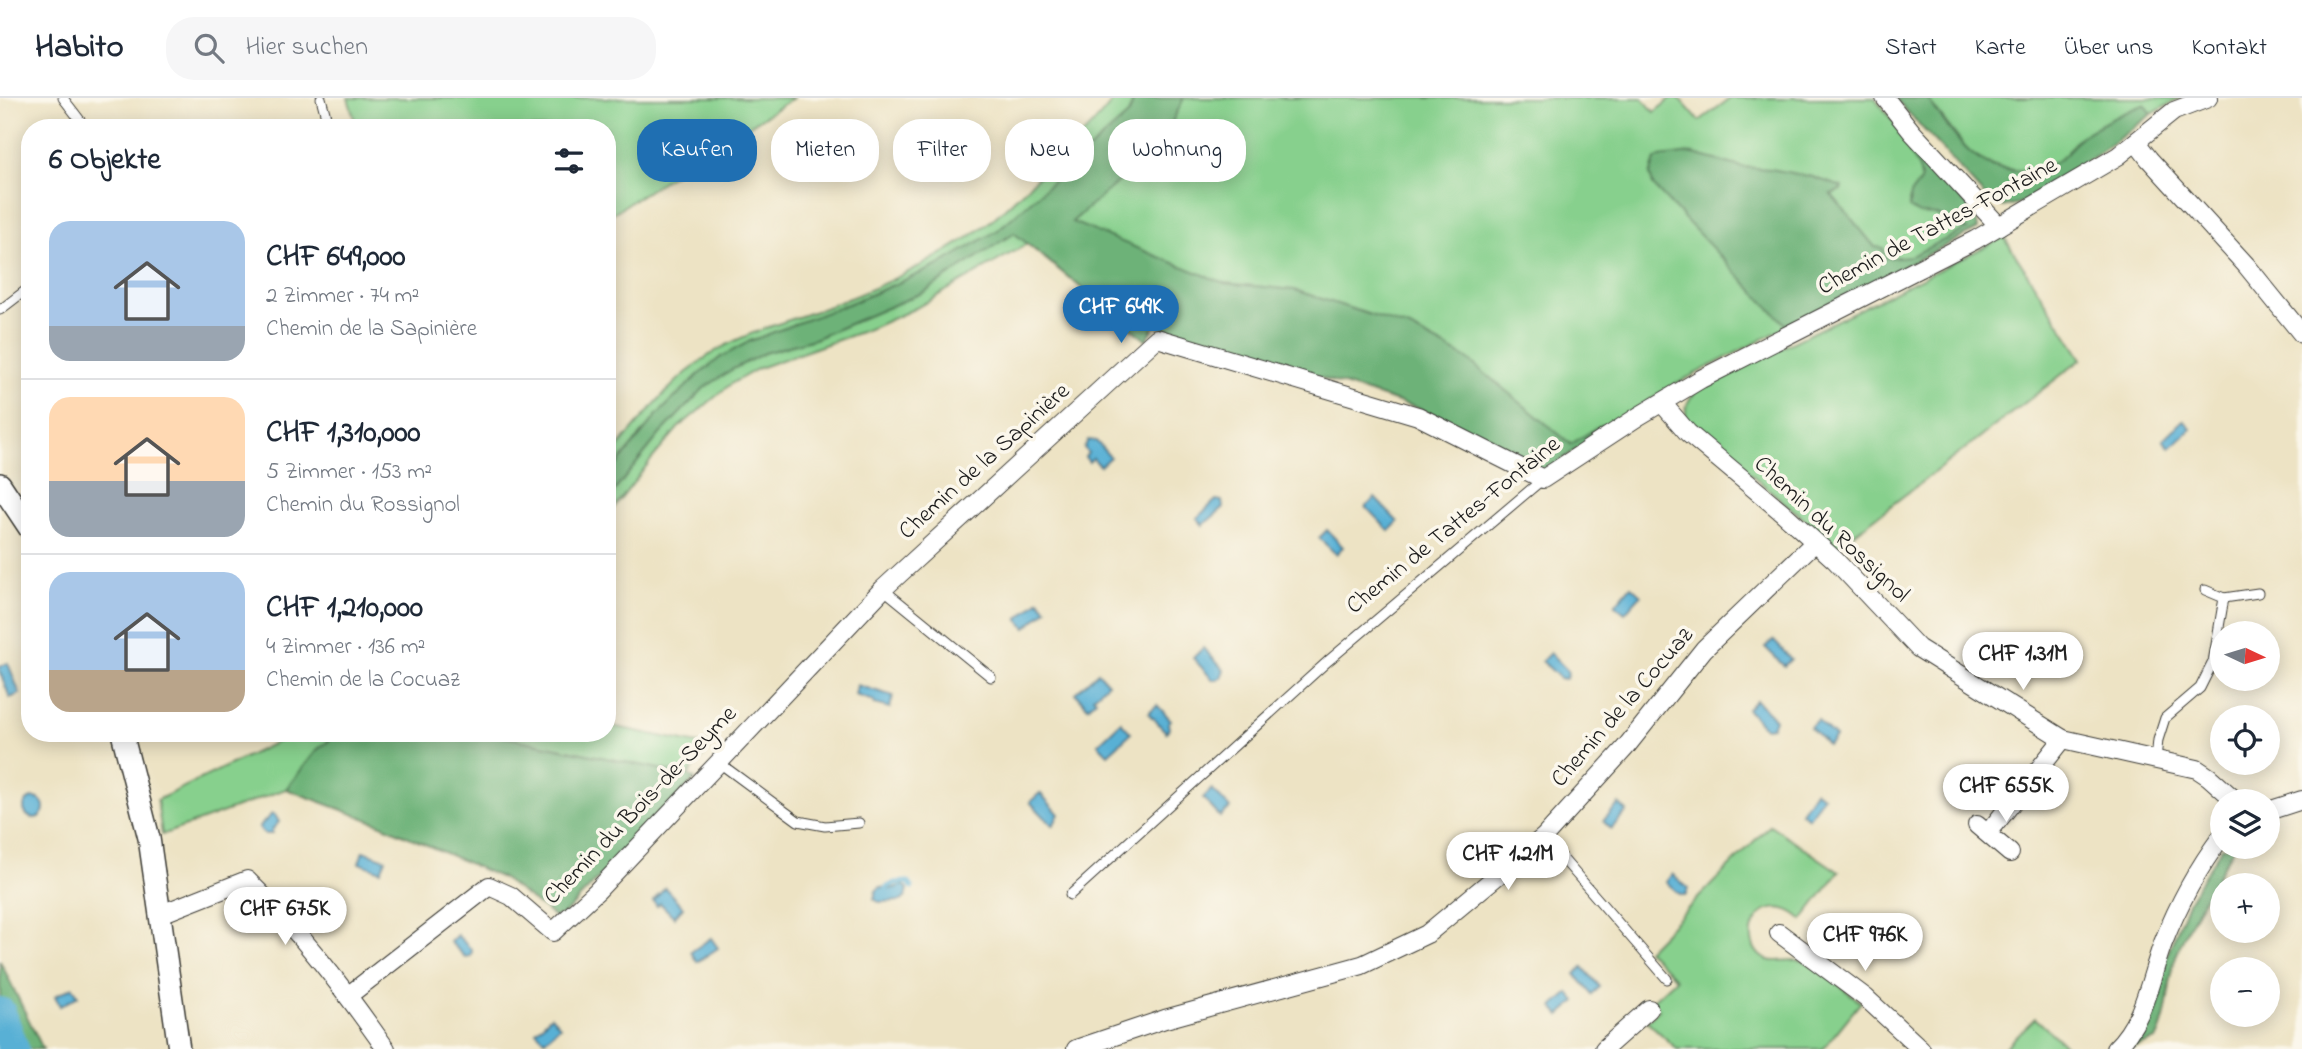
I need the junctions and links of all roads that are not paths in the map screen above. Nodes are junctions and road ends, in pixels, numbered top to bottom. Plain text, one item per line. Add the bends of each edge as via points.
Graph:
1 (63, 98) edge
2 (321, 98) edge
3 (1885, 98) edge
4 (2208, 98) edge
5 (79, 119) edge
6 (327, 119) edge
7 (2136, 142) junction
8 (1999, 226) junction
9 (21, 294) edge
10 (0, 310) edge
11 (2302, 334) edge
12 (1662, 403) junction
13 (1543, 479) junction
14 (0, 484) edge
15 (21, 509) edge
16 (1815, 542) junction
17 (883, 589) junction
18 (2205, 590) dead end
19 (2258, 593) dead end
20 (2224, 598) junction
21 (991, 677) dead end
22 (797, 680) joint
23 (2063, 739) junction
24 (124, 742) edge
25 (2156, 759) junction
26 (718, 762) junction
27 (2222, 789) edge
28 (2302, 800) edge
29 (2280, 807) edge
30 (859, 823) dead end
31 (1544, 837) junction
32 (2010, 853) dead end
33 (2210, 854) edge
34 (1070, 895) dead end
35 (161, 914) junction
36 (1779, 933) dead end
37 (1667, 979) dead end
38 (349, 995) junction
39 (1649, 1009) dead end
40 (179, 1049) edge
41 (386, 1049) edge
42 (1076, 1049) edge
43 (1604, 1049) edge
44 (1921, 1049) edge
45 (2115, 1049) edge

1 - 5 lane
2 - 6 lane
3 - 8 street
4 - 7 street, Chemin de Tattes-Fontaine via 2174,111
7 - 8 street, Chemin de Tattes-Fontaine
7 - 11 street
8 - 12 street, Chemin de Tattes-Fontaine
9 - 10 lane
12 - 13 street, Chemin de Tattes-Fontaine
12 - 16 street, Chemin du Rossignol via 1688,433
13 - 17 street, Chemin de la Sapinière via 1418,416 1157,338
13 - 34 lane, Chemin de Tattes-Fontaine via 1328,661
14 - 15 street
16 - 23 street, Chemin du Rossignol via 1918,648
16 - 31 street, Chemin de la Cocuaz via 1704,649 1625,748
17 - 21 lane
17 - 22 street, Chemin de la Sapinière
18 - 20 lane
19 - 20 lane
20 - 25 lane via 2213,662 2200,688 2165,718
22 - 26 street, Chemin du Bois-de-Seyme
23 - 25 street, Chemin du Rossignol
23 - 32 street via 1982,829
24 - 35 street via 149,838
25 - 27 street, Chemin du Rossignol via 2197,769
26 - 30 lane via 798,821 825,826
26 - 38 street, Chemin du Bois-de-Seyme via 553,932 511,897 489,887
28 - 29 street
31 - 37 lane
31 - 42 street, Chemin de la Cocuaz via 1427,934 1362,965
33 - 45 street via 2173,920 2138,1018
35 - 38 street via 247,880 282,914
35 - 40 street
36 - 44 street via 1866,998
38 - 41 street
39 - 43 street

